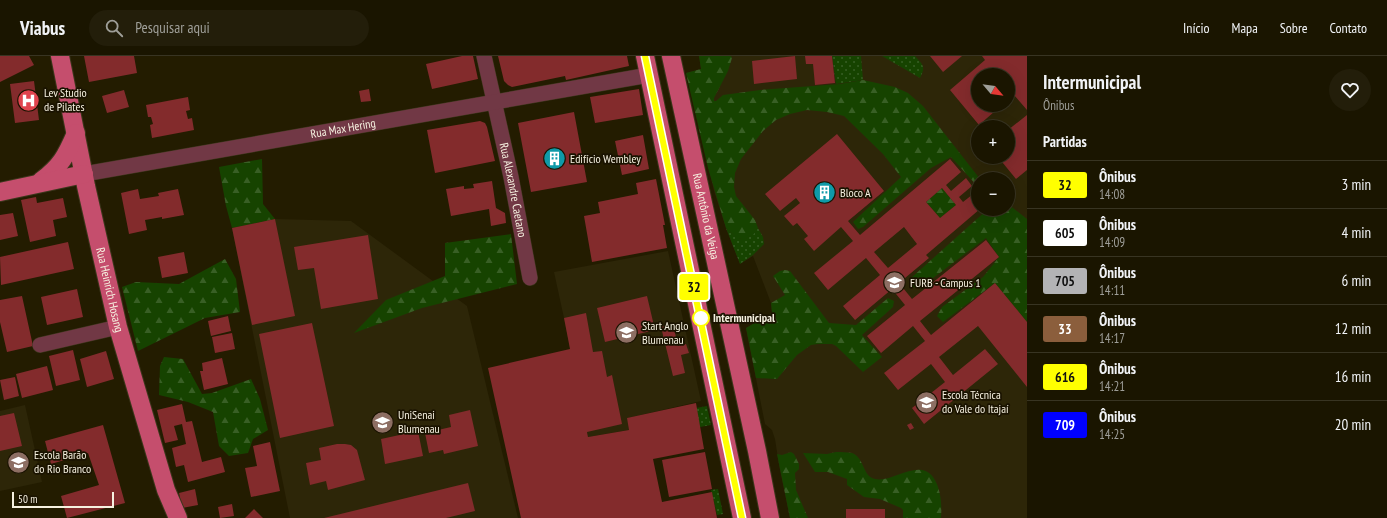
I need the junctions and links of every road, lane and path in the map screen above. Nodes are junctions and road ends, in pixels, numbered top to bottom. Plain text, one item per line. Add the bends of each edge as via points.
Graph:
1 (60, 56) edge
2 (484, 56) edge
3 (645, 56) edge
4 (673, 63) edge
5 (649, 75) junction
6 (494, 102) junction
7 (76, 133) junction
8 (84, 174) junction
9 (38, 183) junction
10 (0, 192) edge
11 (530, 278) dead end
12 (118, 327) junction
13 (40, 345) dead end
14 (178, 518) edge
15 (742, 518) edge
16 (770, 518) edge

1 - 7 main road, Rua Heinrich Hosang
2 - 6 street, Rua Alexandre Caetano
3 - 5 main road
4 - 5 main road
4 - 16 main road, Rua Antônio da Veiga
5 - 6 street, Rua Max Hering
5 - 15 main road
6 - 8 street, Rua Max Hering
6 - 11 street, Rua Alexandre Caetano
7 - 8 main road, Rua Heinrich Hosang
7 - 9 main road, Rua Max Hering via 61,163
8 - 9 main road, Rua Max Hering
8 - 12 main road, Rua Heinrich Hosang
9 - 10 main road, Rua Max Hering
12 - 13 street
12 - 14 main road, Rua Heinrich Hosang via 166,490

